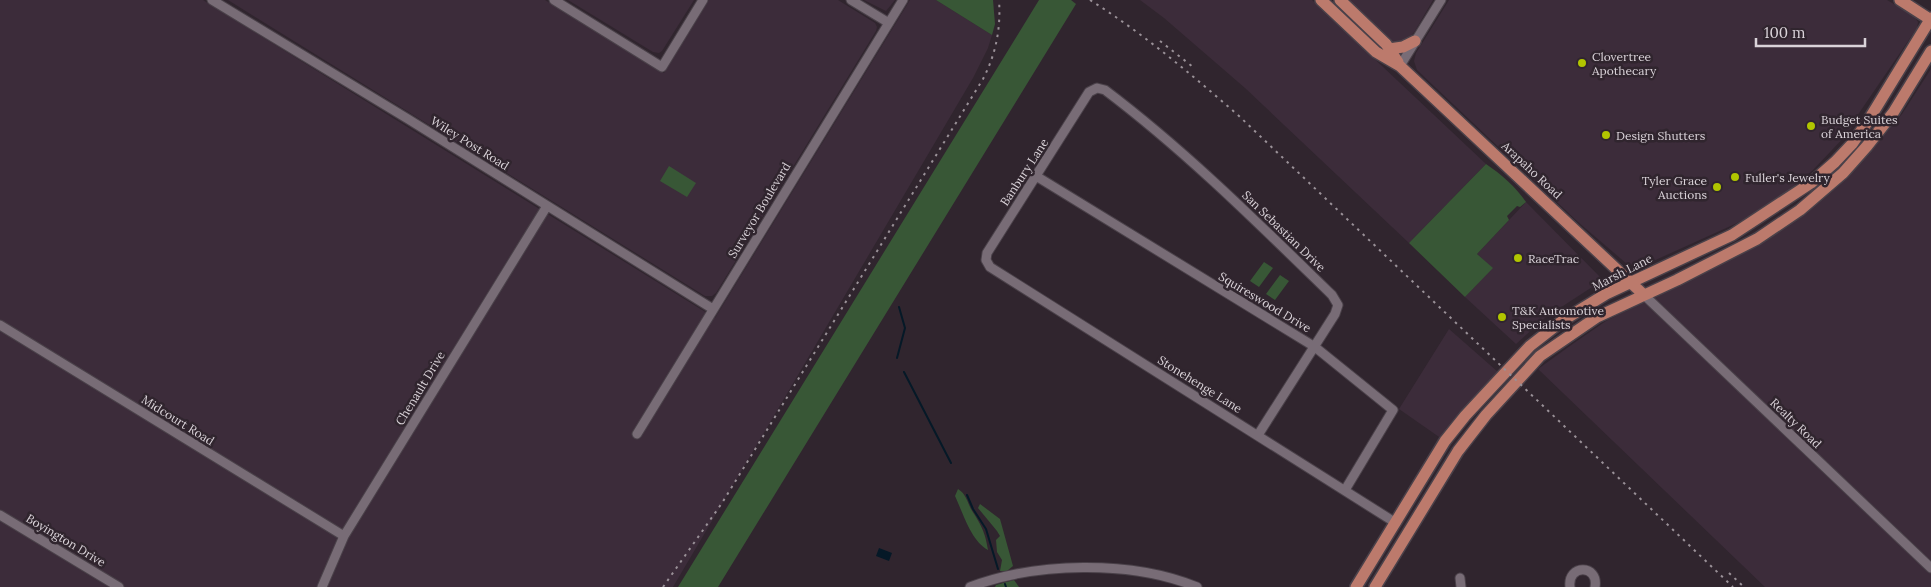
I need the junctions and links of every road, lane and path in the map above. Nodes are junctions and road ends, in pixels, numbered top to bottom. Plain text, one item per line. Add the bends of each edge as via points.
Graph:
1 (212, 0) edge
2 (554, 0) edge
3 (703, 0) edge
4 (851, 0) edge
5 (903, 0) edge
6 (1321, 0) edge
7 (1340, 0) edge
8 (1441, 0) edge
9 (1900, 0) edge
10 (1931, 19) edge
11 (889, 23) junction
12 (1416, 41) junction
13 (1389, 49) junction
14 (1931, 51) edge
15 (1400, 66) junction
16 (1090, 92) joint
17 (1036, 176) junction
18 (547, 206) junction
19 (990, 267) joint
20 (1631, 282) junction
21 (1644, 295) junction
22 (713, 309) junction
23 (0, 325) edge
24 (1315, 347) junction
25 (637, 434) dead end
26 (1258, 435) junction
27 (1344, 490) junction
28 (1429, 500) junction
29 (0, 515) edge
30 (1396, 522) junction
31 (344, 536) junction
32 (1388, 568) junction
33 (1931, 568) edge
34 (119, 587) edge
35 (322, 587) edge
36 (970, 587) edge
37 (1197, 587) edge
38 (1356, 587) edge
39 (1375, 587) edge
40 (1570, 587) edge
41 (1596, 587) edge

1 - 18 street, Wiley Post Road
2 - 3 street via 662,67
4 - 11 street
5 - 11 street, Surveyor Boulevard
6 - 15 main road, Arapaho Road via 1376,52
7 - 13 main road, Arapaho Road
8 - 12 street
9 - 10 main road
10 - 20 main road, Marsh Lane via 1868,121 1835,162 1792,197 1732,236
11 - 22 street, Surveyor Boulevard
12 - 13 main road
12 - 15 street
13 - 15 main road, Arapaho Road
14 - 21 main road via 1892,114 1867,146 1843,173 1800,210 1757,238
15 - 20 main road, Arapaho Road
16 - 17 street, Banbury Lane
16 - 24 street, San Sebastian Drive via 1097,88 1106,90 1151,124 1332,295 1338,305
17 - 19 street, Banbury Lane via 987,253
17 - 24 street, Squireswood Drive
18 - 22 street, Wiley Post Road
18 - 31 street, Chenault Drive
19 - 26 street, Stonehenge Lane
20 - 21 main road, Arapaho Road
20 - 30 main road, Marsh Lane via 1562,321 1530,346 1445,441
21 - 28 main road via 1597,317 1540,356 1458,451
21 - 33 street, Realty Road
22 - 25 street, Surveyor Boulevard
23 - 31 street, Midcourt Road
24 - 26 street, San Sebastian Drive
24 - 27 street, Squireswood Drive via 1393,410
26 - 27 street, Stonehenge Lane
27 - 30 street, Stonehenge Lane
28 - 30 main road via 1410,516
28 - 32 main road
29 - 34 street, Boyington Drive
30 - 32 main road via 1398,538 1386,562
30 - 38 main road, Marsh Lane
31 - 35 street, Chenault Drive
32 - 39 main road
36 - 37 street via 996,578 1072,566 1140,573
40 - 41 street via 1573,574 1587,570 1593,574

